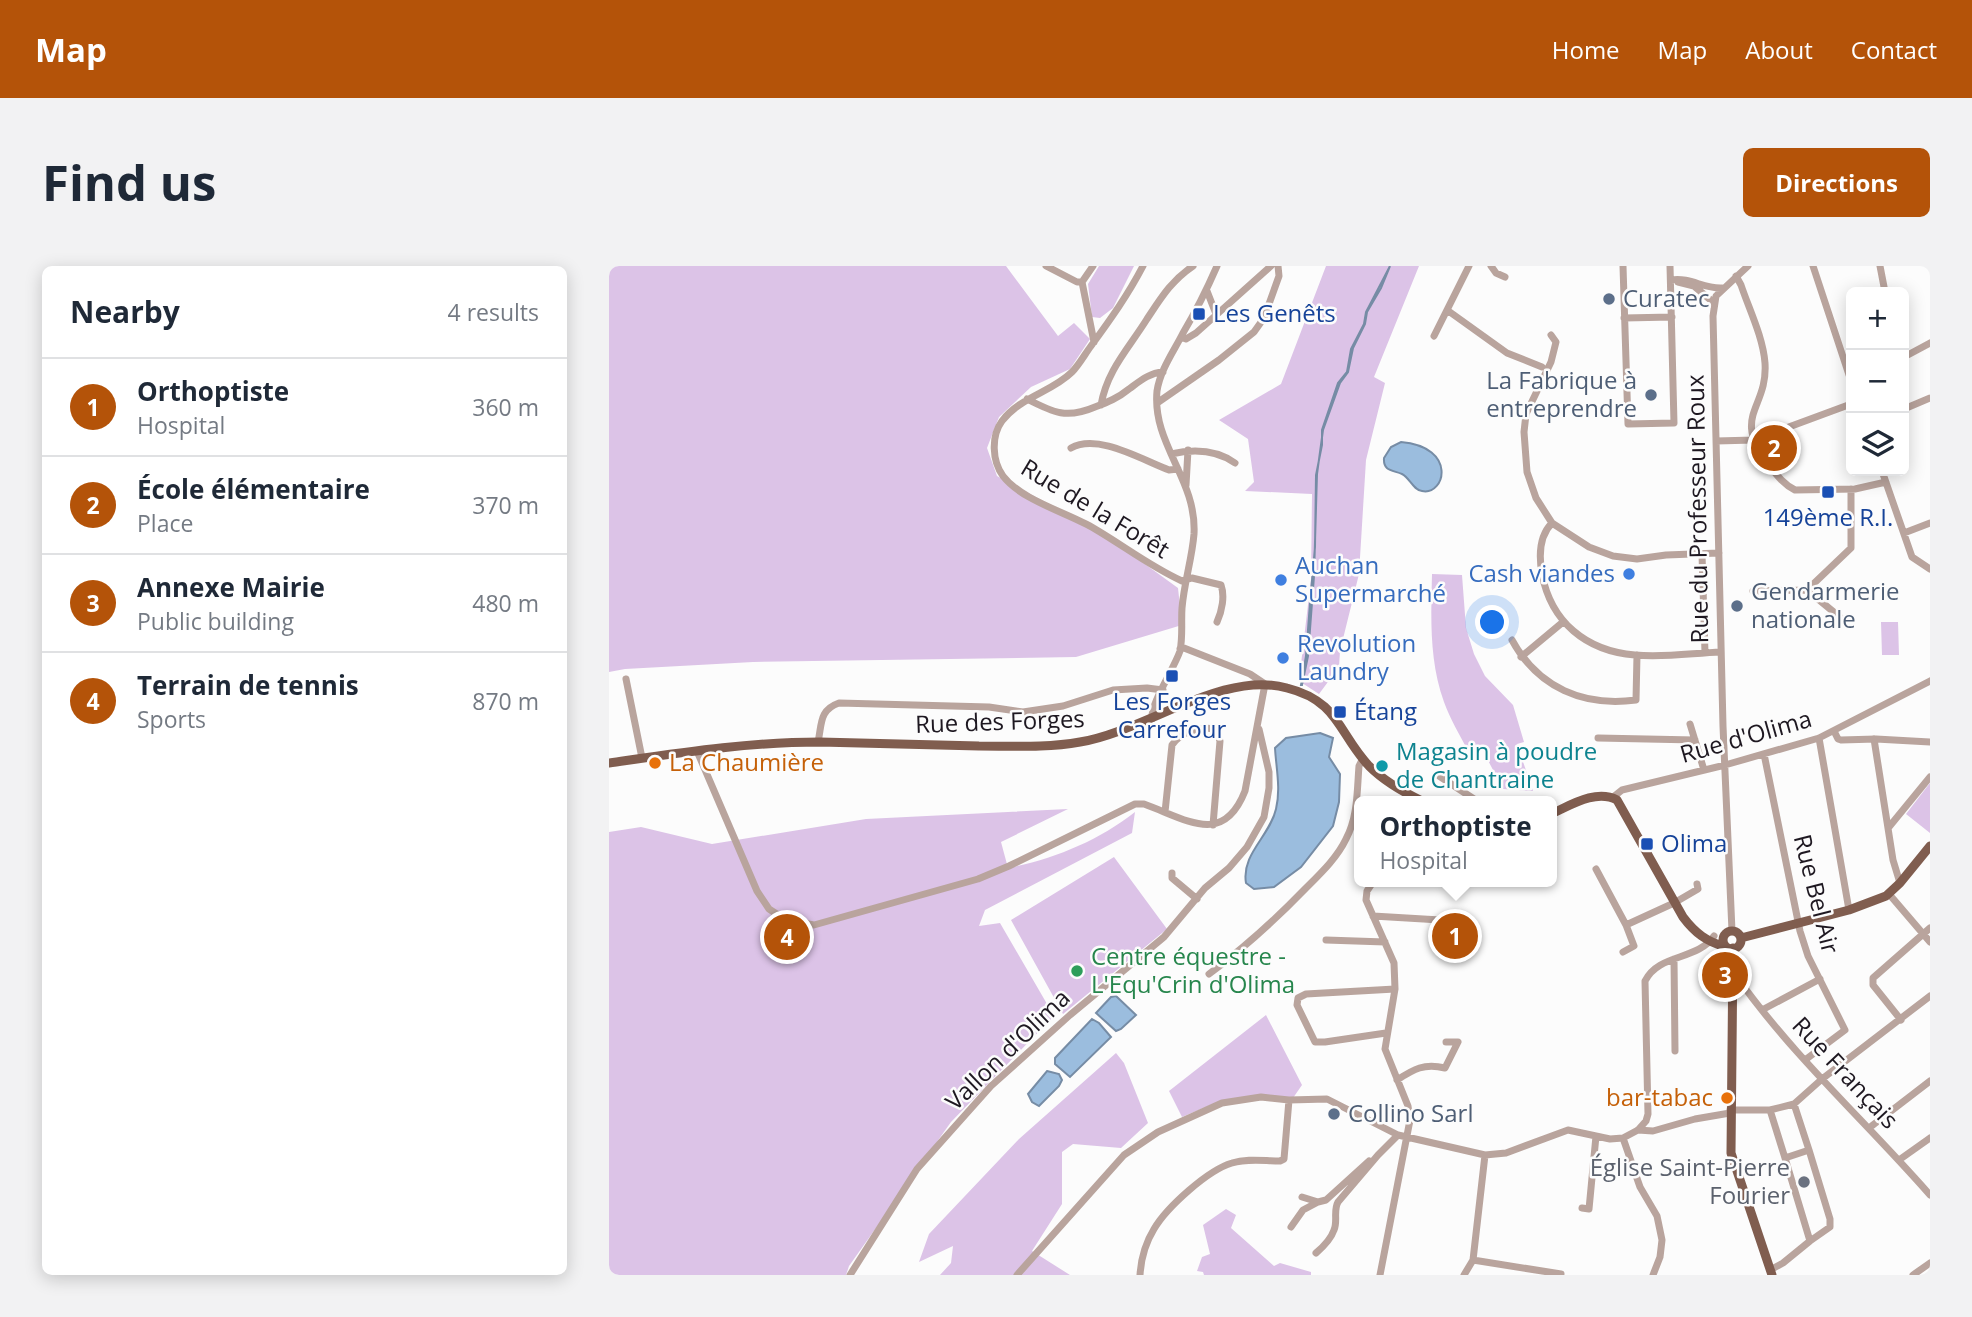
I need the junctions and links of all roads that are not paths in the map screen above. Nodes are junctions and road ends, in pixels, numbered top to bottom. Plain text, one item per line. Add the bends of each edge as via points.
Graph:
1 (1046, 266) edge
2 (1093, 266) edge
3 (1143, 266) edge
4 (1193, 266) edge
5 (1217, 266) edge
6 (1271, 266) edge
7 (1278, 266) edge
8 (1469, 266) edge
9 (1491, 266) edge
10 (1623, 266) edge
11 (1670, 266) edge
12 (1748, 266) edge
13 (1813, 266) edge
14 (1880, 266) edge
15 (1736, 276) junction
16 (1505, 277) dead end
17 (1671, 280) junction
18 (1082, 282) junction
19 (1884, 287) edge
20 (1723, 288) junction
21 (1207, 291) junction
22 (1713, 302) junction
23 (1447, 310) junction
24 (1216, 314) junction
25 (1672, 317) junction
26 (1624, 318) junction
27 (1551, 335) dead end
28 (1434, 336) dead end
29 (1181, 337) junction
30 (1094, 342) junction
31 (1930, 343) edge
32 (1846, 354) edge
33 (1909, 354) edge
34 (1542, 368) dead end
35 (1163, 372) junction
36 (1930, 398) edge
37 (1027, 400) junction
38 (1157, 403) junction
39 (1101, 405) junction
40 (1846, 406) edge
41 (1909, 407) edge
42 (1754, 440) junction
43 (1716, 441) junction
44 (1071, 448) dead end
45 (1188, 450) junction
46 (1171, 454) junction
47 (1234, 463) dead end
48 (1178, 469) junction
49 (1884, 476) edge
50 (1886, 482) junction
51 (1186, 487) junction
52 (1851, 489) junction
53 (1552, 523) junction
54 (1930, 523) edge
55 (1904, 533) junction
56 (1719, 553) junction
57 (1702, 554) junction
58 (1930, 569) edge
59 (1186, 580) junction
60 (1807, 590) junction
61 (1753, 591) dead end
62 (1841, 618) dead end
63 (1217, 622) dead end
64 (1563, 622) junction
65 (1511, 640) dead end
66 (1180, 649) junction
67 (1721, 652) junction
68 (1705, 653) junction
69 (1637, 656) junction
70 (1521, 657) junction
71 (626, 679) dead end
72 (1930, 681) edge
73 (1265, 684) junction
74 (1162, 693) junction
75 (1167, 713) junction
76 (1152, 719) junction
77 (1690, 724) dead end
78 (1258, 725) junction
79 (1834, 731) junction
80 (1598, 738) dead end
81 (1819, 738) junction
82 (1874, 739) junction
83 (1695, 740) junction
84 (818, 742) junction
85 (1930, 743) edge
86 (697, 751) junction
87 (1764, 754) junction
88 (642, 758) junction
89 (1363, 758) junction
90 (609, 763) edge
91 (1725, 765) junction
92 (1705, 770) junction
93 (1436, 774) dead end
94 (1930, 777) edge
95 (1356, 796) edge
96 (1414, 796) edge
97 (1469, 796) edge
98 (1612, 798) junction
99 (1557, 811) edge
100 (1165, 812) junction
101 (1354, 820) edge
102 (1213, 825) junction
103 (1889, 827) junction
104 (1930, 846) edge
105 (1596, 869) dead end
106 (1172, 873) dead end
107 (1900, 883) junction
108 (1697, 884) dead end
109 (1370, 887) edge
110 (1889, 894) junction
111 (1197, 899) junction
112 (1674, 903) junction
113 (1849, 910) junction
114 (1373, 916) junction
115 (1451, 921) dead end
116 (1626, 925) junction
117 (1799, 925) junction
118 (1930, 928) edge
119 (1923, 934) junction
120 (1326, 940) dead end
121 (1723, 940) junction
122 (1385, 942) junction
123 (1930, 942) edge
124 (1623, 952) dead end
125 (1674, 959) junction
126 (1209, 974) dead end
127 (1733, 979) junction
128 (1820, 979) junction
129 (1395, 989) junction
130 (1930, 996) edge
131 (1762, 1010) junction
132 (1901, 1020) junction
133 (1386, 1032) junction
134 (1446, 1042) dead end
135 (1675, 1051) dead end
136 (1805, 1060) junction
137 (1822, 1079) junction
138 (1397, 1080) junction
139 (1930, 1081) edge
140 (1289, 1100) junction
141 (1794, 1104) junction
142 (1770, 1111) junction
143 (1730, 1112) junction
144 (1869, 1128) junction
145 (1639, 1130) junction
146 (1596, 1136) junction
147 (1402, 1137) junction
148 (1623, 1138) junction
149 (1930, 1138) edge
150 (1809, 1150) junction
151 (1378, 1155) junction
152 (1485, 1155) junction
153 (1785, 1158) junction
154 (1899, 1160) junction
155 (1930, 1195) edge
156 (1302, 1197) dead end
157 (1318, 1202) junction
158 (1582, 1208) dead end
159 (1291, 1227) dead end
160 (1810, 1241) junction
161 (1316, 1253) dead end
162 (1473, 1260) junction
163 (1930, 1263) edge
164 (1561, 1273) edge
165 (1771, 1273) edge
166 (849, 1275) edge
167 (1017, 1275) edge
168 (1140, 1275) edge
169 (1380, 1275) edge
170 (1464, 1275) edge
171 (1653, 1275) edge
172 (1913, 1275) edge

1 - 18 street
2 - 18 street
3 - 30 street, Rue de la Forêt
4 - 39 street via 1173,281 1111,371
5 - 21 street
6 - 24 street
7 - 38 street via 1279,276 1264,317 1254,331
8 - 23 street
9 - 16 street
10 - 26 street
11 - 17 street
12 - 15 street
13 - 32 street
14 - 19 street
15 - 20 street
15 - 42 street via 1765,362 1763,388 1752,414
17 - 20 street via 1688,279
17 - 22 street via 1694,286
17 - 25 street
18 - 30 street
20 - 22 street
21 - 24 street
21 - 29 street
22 - 43 street, Rue du Professeur Roux
23 - 28 street
23 - 34 street via 1507,354
24 - 29 street via 1187,339
25 - 26 street
25 - 26 street via 1674,423 1628,424
27 - 53 street via 1556,342 1551,362 1526,414 1524,432 1527,472
29 - 35 street
30 - 37 street, Rue de la Forêt via 1072,372
31 - 33 street
35 - 38 street
35 - 39 street via 1147,376 1114,401
36 - 41 street
37 - 39 street via 1064,415
37 - 59 street, Rue de la Forêt via 1000,424 994,450 1003,475 1014,486 1093,527 1165,573
38 - 46 street
40 - 42 street
42 - 43 street
42 - 52 street via 1787,486 1795,490
43 - 56 street, Rue du Professeur Roux
44 - 48 street via 1103,444 1169,470
45 - 46 street
45 - 47 street via 1210,452
45 - 51 street
46 - 48 street
48 - 51 street
49 - 50 street
50 - 52 street
50 - 55 street
51 - 59 street via 1194,520
52 - 60 street via 1851,548
53 - 57 street via 1589,547 1613,556 1637,559
53 - 64 street via 1541,547 1541,566
54 - 55 street
55 - 58 street via 1912,557
56 - 57 street
56 - 67 street, Rue du Professeur Roux
57 - 68 street
59 - 63 street, Rue de la Forêt via 1221,585
59 - 66 street
60 - 61 street
60 - 62 street
64 - 69 street via 1596,646
64 - 70 street
65 - 70 street
66 - 73 street via 1250,674
66 - 74 street
67 - 68 street
67 - 91 street, Rue du Professeur Roux
68 - 69 street
69 - 70 street via 1636,700 1595,702 1554,687
71 - 88 street
72 - 79 street
73 - 75 main road, Rue des Forges via 1229,689
73 - 78 street, Vallon d'Olima
73 - 89 main road, Rue des Forges via 1298,691 1320,702 1341,723
74 - 75 street
74 - 76 street via 1154,704
74 - 84 street via 1147,688 1113,690 1063,706 1023,712 839,703 824,714
75 - 76 main road, Rue des Forges
76 - 84 main road, Rue des Forges via 1093,740 1062,744
77 - 83 street
78 - 102 street via 1240,804 1228,819
78 - 111 street, Vallon d'Olima via 1269,772 1264,817 1247,847
79 - 81 street, Rue d'Olima
79 - 82 street, Rue d'Olima via 1841,740
80 - 83 street
81 - 87 street, Rue d'Olima
81 - 113 street
82 - 85 street, Rue d'Olima
82 - 103 street
83 - 92 street
84 - 86 main road, Rue des Forges
86 - 88 main road, Rue des Forges
86 - 100 street via 769,909 786,920 814,926 978,879 1135,804
87 - 91 street, Rue d'Olima
87 - 117 street, Rue Bel Air
88 - 90 main road, Rue des Forges
89 - 95 street
89 - 96 main road, Rue des Forges
91 - 92 street, Rue d'Olima
91 - 121 street, Rue du Professeur Roux
92 - 98 street, Rue d'Olima via 1622,790
93 - 97 street
94 - 103 street
98 - 99 main road via 1588,798
98 - 112 main road via 1622,804
100 - 102 street via 1198,825
100 - 102 street via 1172,745 1196,729 1215,729 1220,741
101 - 126 street via 1346,840 1321,873 1248,945
103 - 107 street
104 - 107 main road
105 - 116 street
106 - 111 street
107 - 110 main road
108 - 112 street via 1698,889
109 - 114 street via 1366,900
110 - 113 main road
110 - 119 street
111 - 166 street, Vallon d'Olima via 1164,937 991,1086 917,1169
112 - 116 street
112 - 121 main road via 1690,927
113 - 117 main road
114 - 115 street
114 - 122 street
116 - 124 street via 1634,946
117 - 121 main road via 1741,938 1738,933
117 - 128 street, Rue Bel Air
118 - 119 street
119 - 123 street
119 - 132 street via 1873,978 1873,985
120 - 122 street
121 - 125 street
121 - 127 main road
122 - 129 street via 1394,963
125 - 135 street
125 - 145 street via 1662,963 1645,981 1649,1105
127 - 131 street, Rue Français via 1739,980
127 - 143 main road
128 - 131 street
128 - 136 street, Rue Bel Air via 1845,1030
129 - 133 street
129 - 133 street via 1306,994 1297,1005 1315,1041
130 - 132 street
131 - 136 street, Rue Français
132 - 137 street
133 - 138 street via 1385,1049
134 - 138 street via 1458,1042 1445,1068 1422,1065
136 - 137 street, Rue Français
137 - 141 street
137 - 144 street, Rue Français
138 - 147 street via 1410,1120
139 - 144 street
140 - 147 street via 1327,1099
140 - 167 street via 1261,1097 1222,1103 1159,1132 1124,1155
140 - 168 street via 1284,1158 1235,1161 1203,1178 1155,1227
141 - 142 street
141 - 150 street
142 - 143 street
142 - 153 street
143 - 145 street via 1653,1131
143 - 165 main road via 1731,1153
144 - 154 street, Rue Français
145 - 148 street
146 - 148 street
146 - 152 street via 1568,1130 1506,1153
146 - 158 street via 1590,1209
147 - 151 street
147 - 152 street
147 - 169 street
148 - 171 street via 1640,1187 1657,1216 1661,1248
149 - 154 street
150 - 153 street
150 - 160 street via 1830,1219 1830,1227
151 - 157 street
151 - 161 street via 1338,1202 1335,1230
152 - 162 street
153 - 160 street
154 - 155 street, Rue Français
156 - 157 street
157 - 159 street via 1303,1210
160 - 165 street
162 - 164 street
162 - 170 street
163 - 172 street

